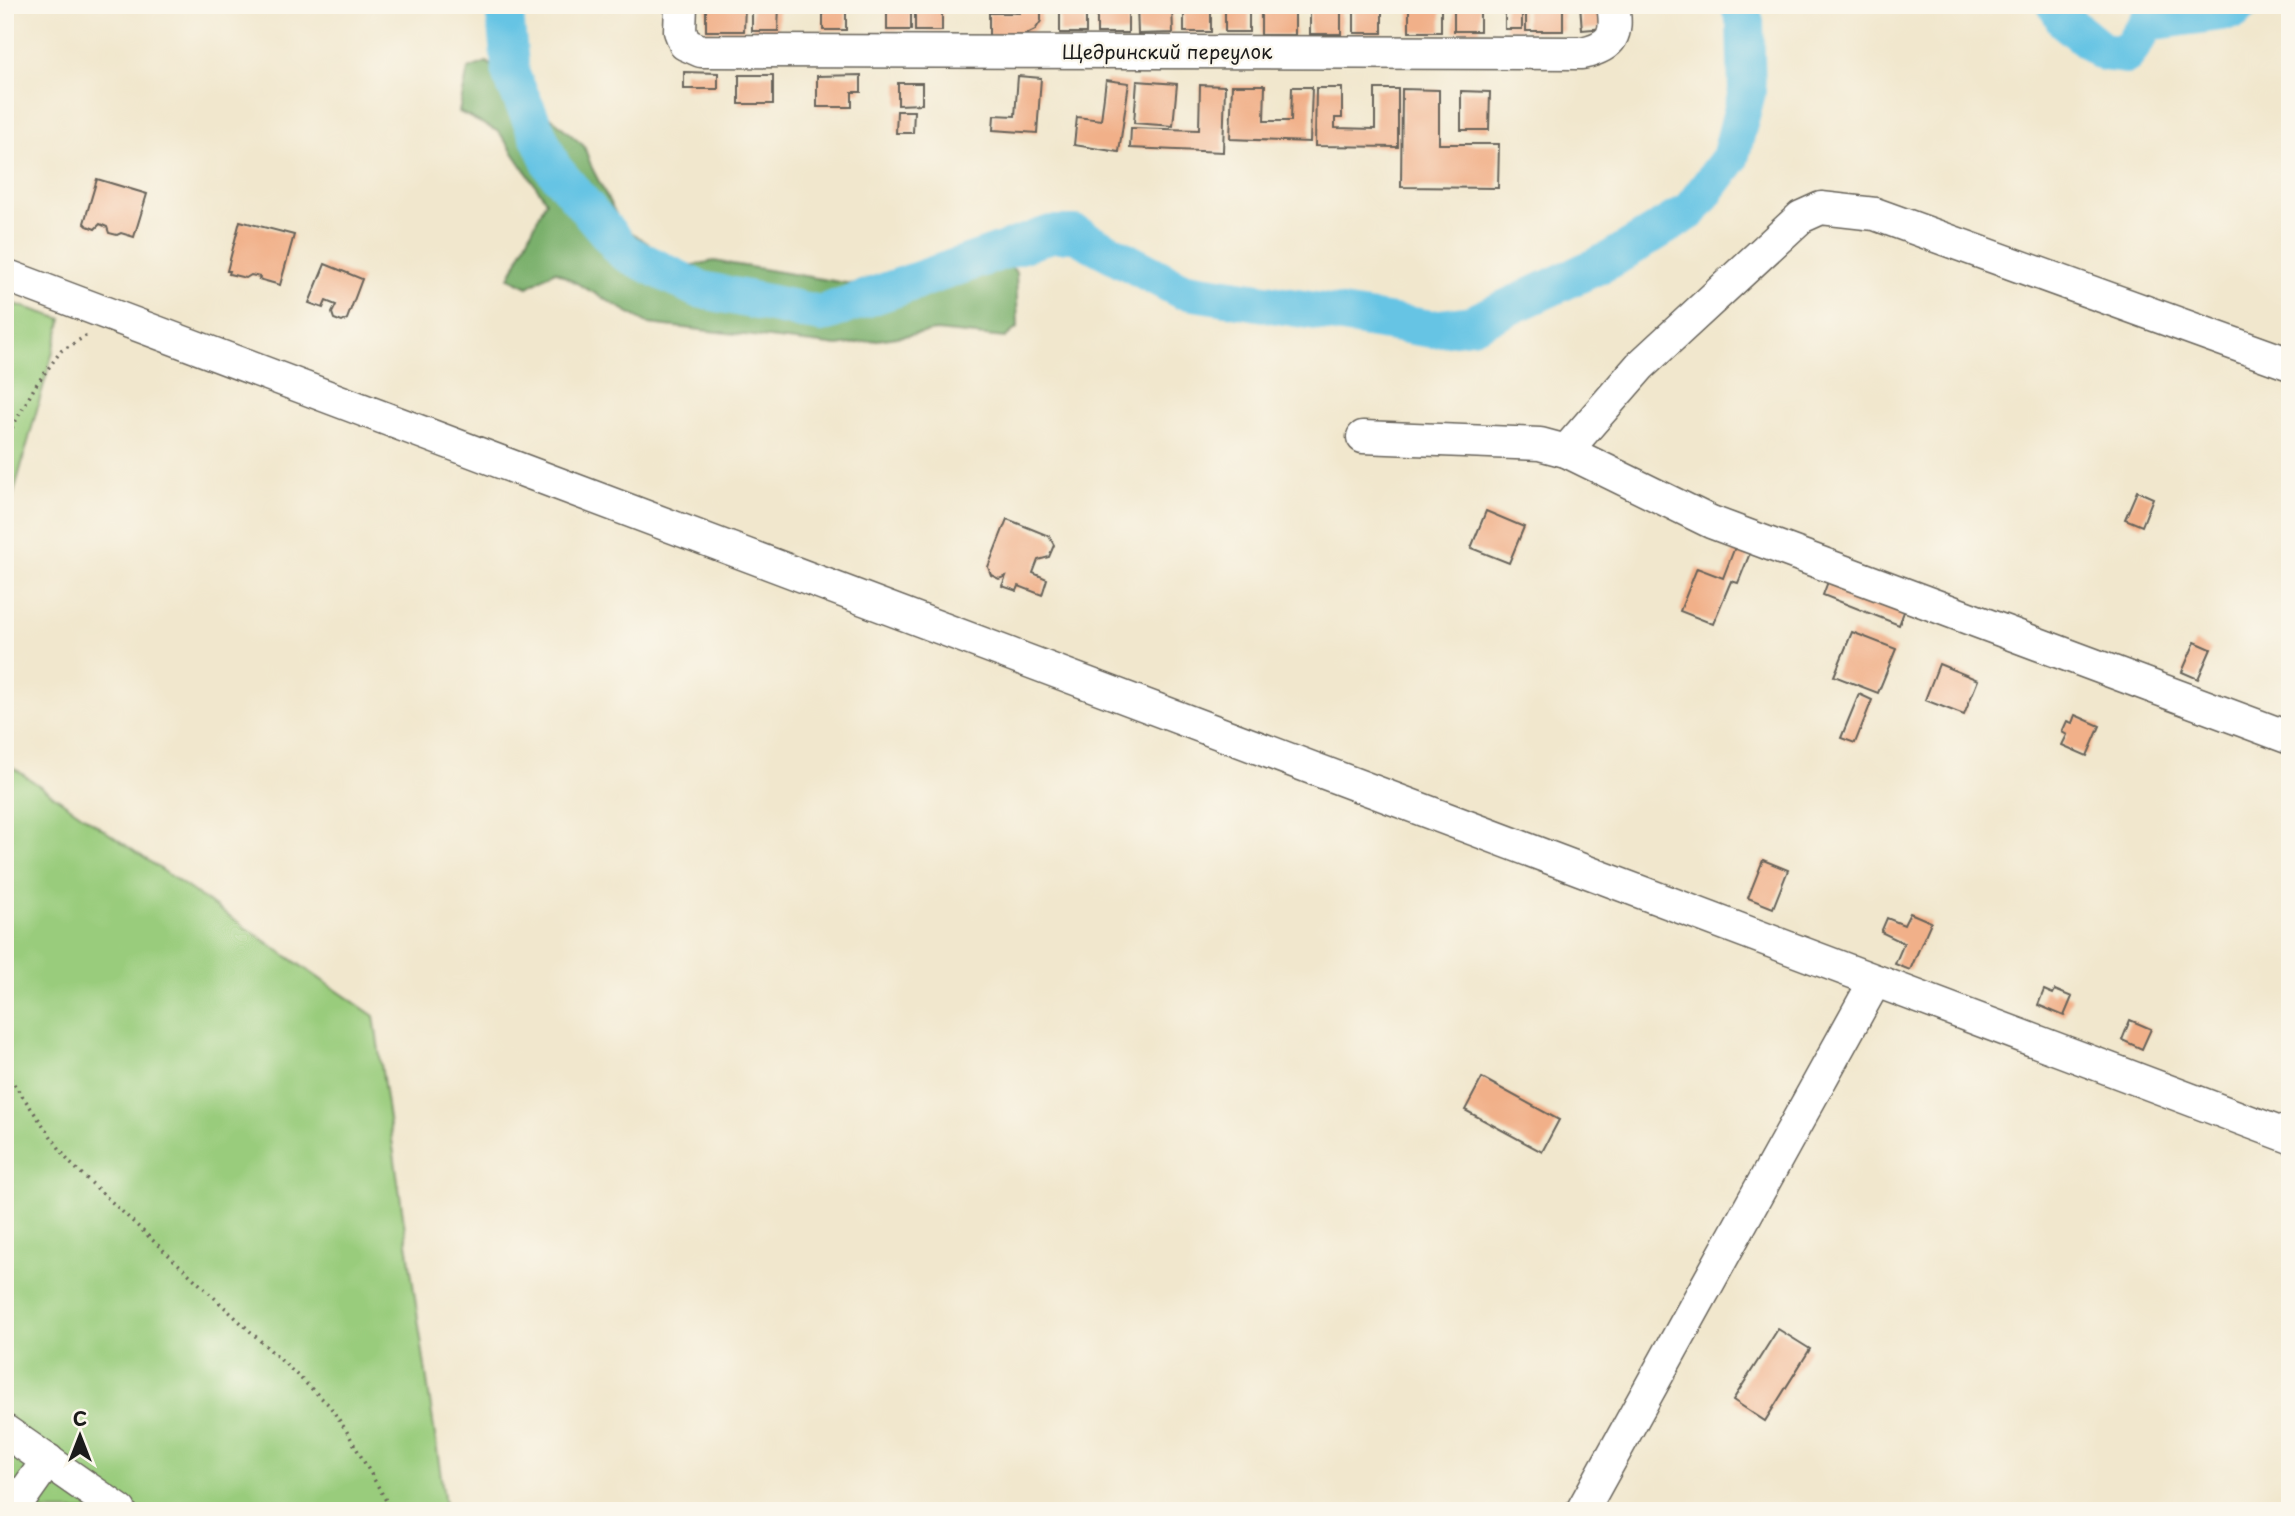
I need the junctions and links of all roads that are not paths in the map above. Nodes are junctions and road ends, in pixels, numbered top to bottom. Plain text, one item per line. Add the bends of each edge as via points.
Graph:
1 (681, 5) edge
2 (1613, 5) edge
3 (5, 275) edge
4 (2290, 364) edge
5 (1363, 437) dead end
6 (1566, 450) junction
7 (2290, 738) edge
8 (1875, 981) junction
9 (2290, 1137) edge
10 (5, 1430) edge
11 (48, 1460) junction
12 (12, 1511) edge
13 (120, 1511) edge
14 (1582, 1511) edge

1 - 2 street, Щедринский переулок via 680,31 685,44 701,51 1582,53 1609,43 1615,32
3 - 8 street
4 - 6 street via 1875,214 1821,208 1801,217 1640,366
5 - 6 street via 1540,444
6 - 7 street via 1711,522
8 - 9 street
8 - 14 street
10 - 11 street
11 - 12 street
11 - 13 street

